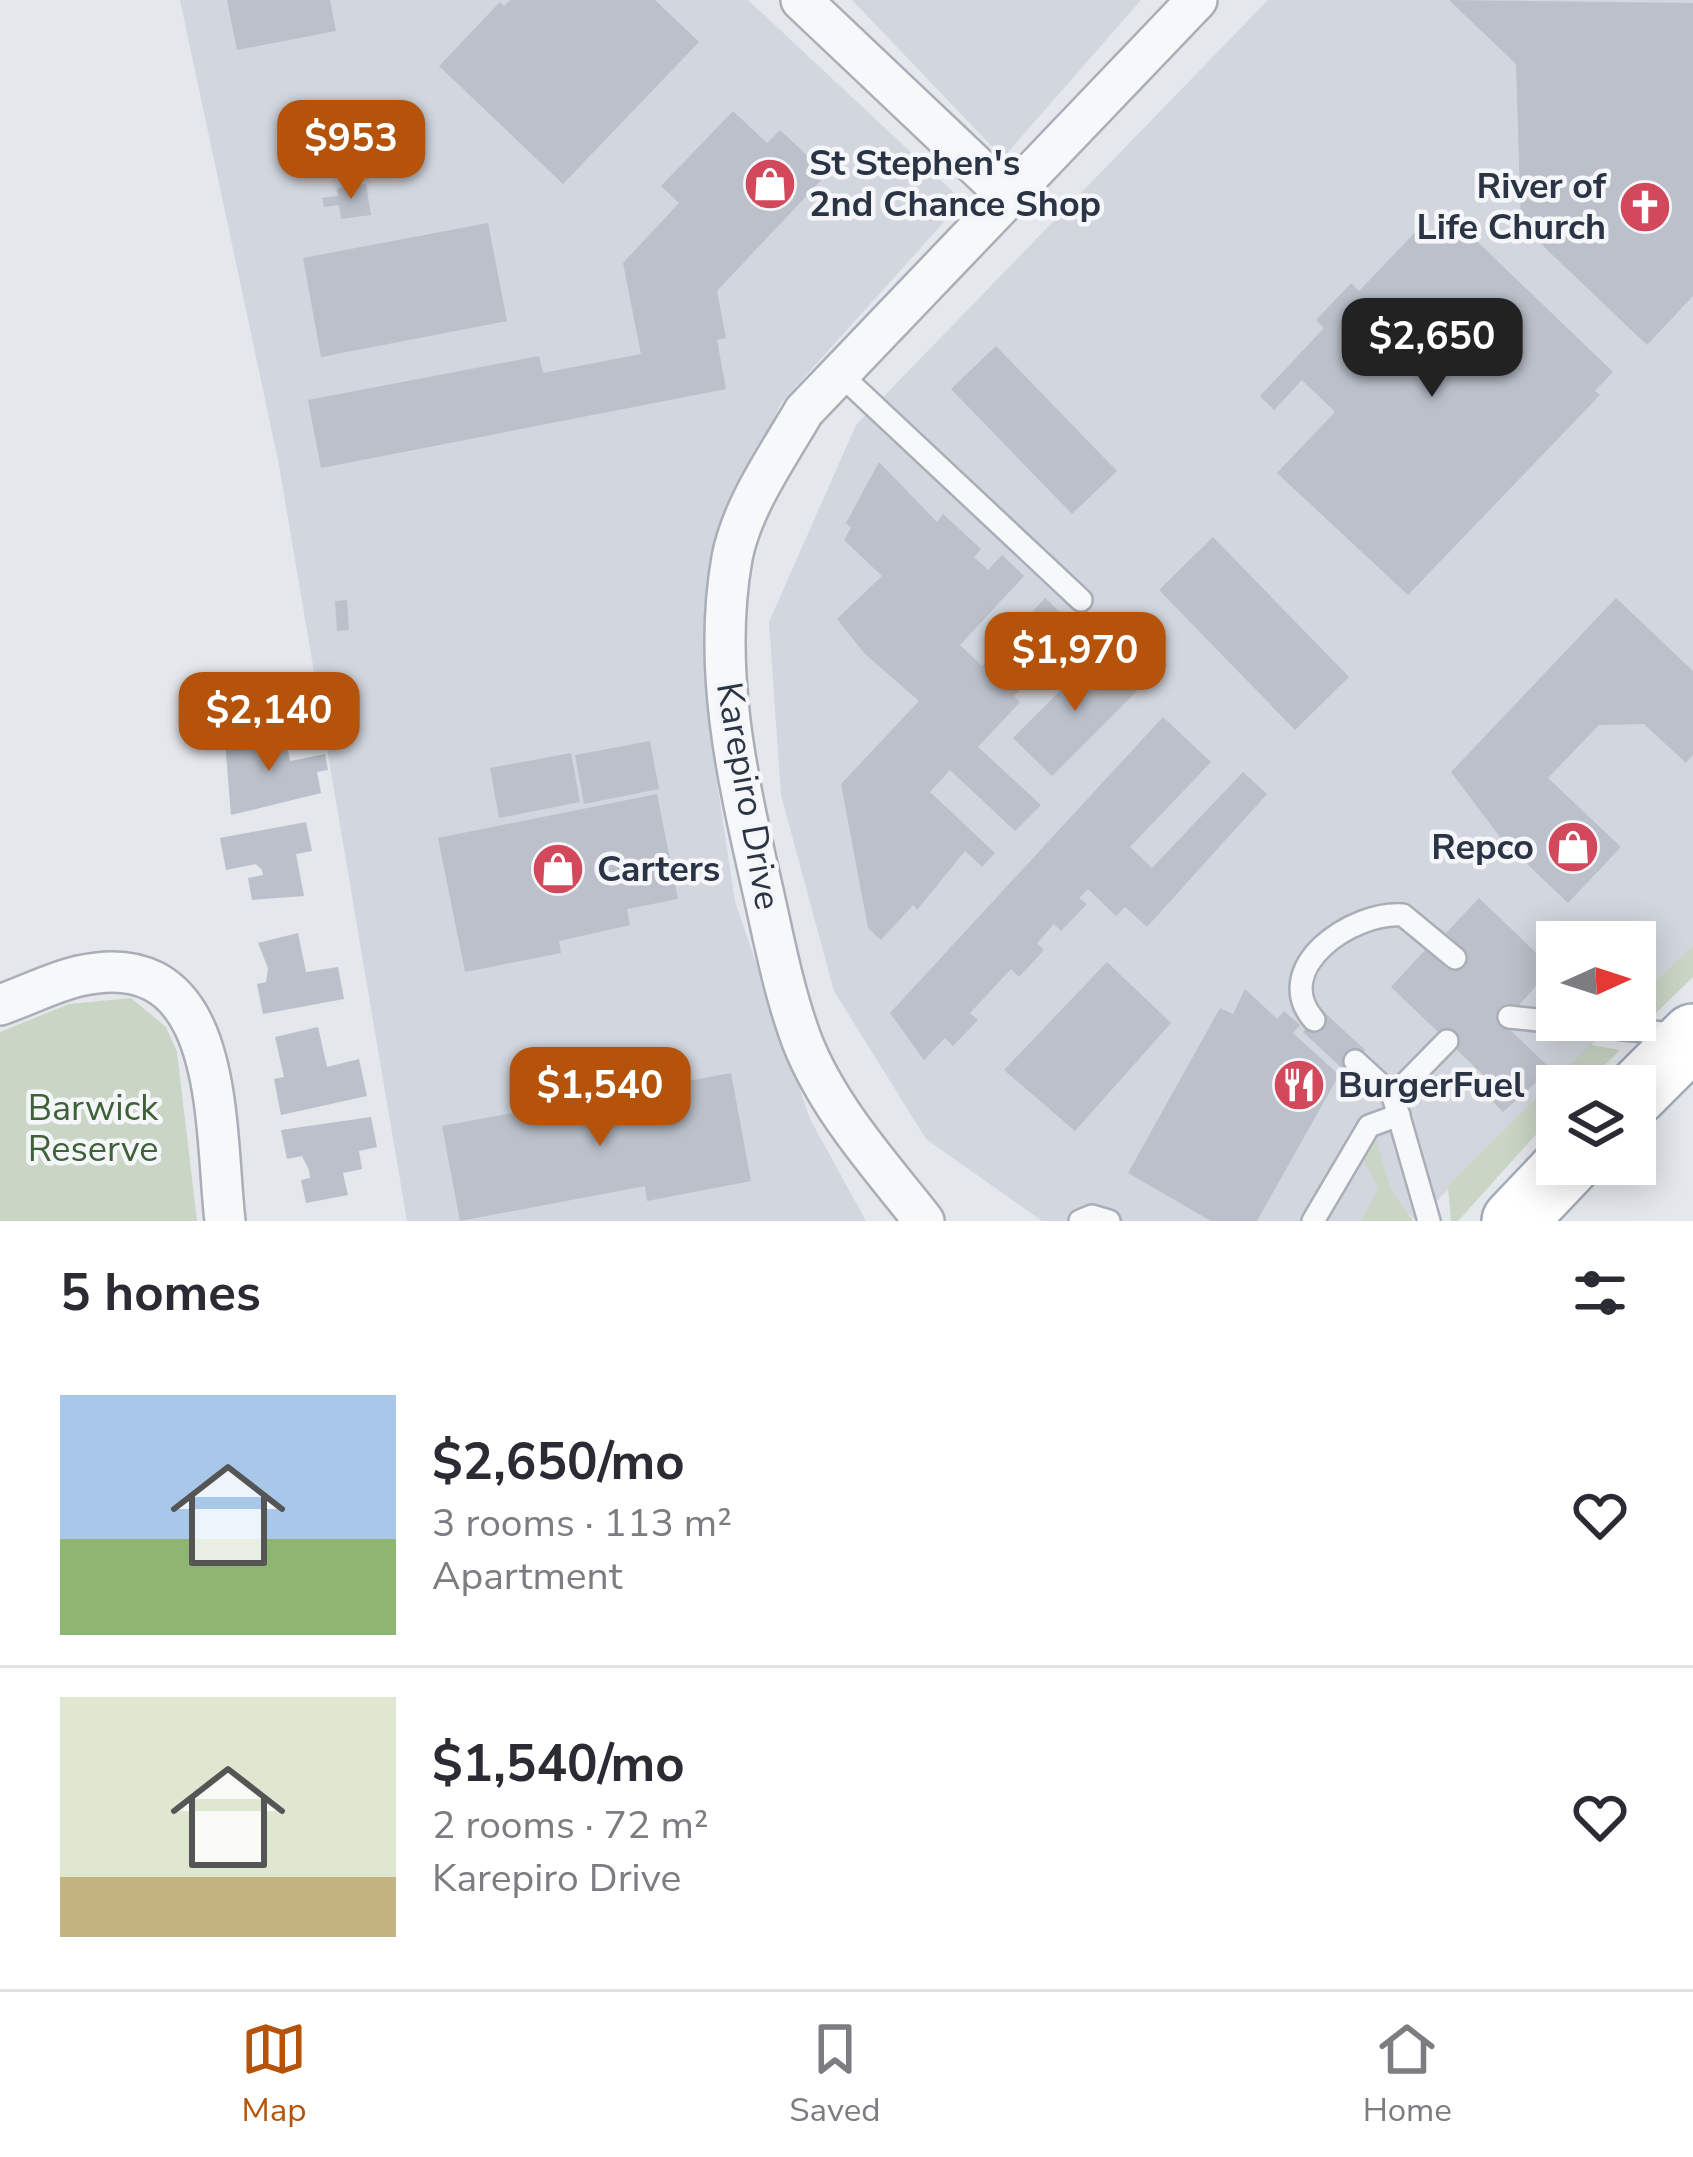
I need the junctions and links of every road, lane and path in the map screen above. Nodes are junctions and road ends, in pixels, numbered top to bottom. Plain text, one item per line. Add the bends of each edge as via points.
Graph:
1 (801, 0) edge
2 (1197, 0) edge
3 (1010, 198) junction
4 (840, 374) junction
5 (1082, 600) dead end
6 (1455, 958) dead end
7 (0, 1005) edge
8 (1509, 1017) dead end
9 (1314, 1020) dead end
10 (1693, 1036) edge
11 (1447, 1041) dead end
12 (1355, 1061) dead end
13 (1656, 1073) edge
14 (1396, 1105) junction
15 (1548, 1185) edge
16 (225, 1221) edge
17 (924, 1221) edge
18 (1080, 1221) edge
19 (1109, 1221) edge
20 (1313, 1221) edge
21 (1429, 1221) edge
22 (1514, 1221) edge

1 - 3 street
2 - 3 street, Karepiro Drive
3 - 4 street, Karepiro Drive
4 - 5 lane
4 - 17 street, Karepiro Drive via 805,411 733,553 723,636 726,700 802,1041 853,1130
6 - 9 lane via 1403,915 1372,916 1299,974 1300,1004
7 - 16 street via 81,976 115,974 156,981 188,1007 205,1041
8 - 10 lane
10 - 13 main road
11 - 14 lane
12 - 14 lane
14 - 20 lane via 1369,1126
14 - 21 lane
15 - 22 main road
18 - 19 lane

